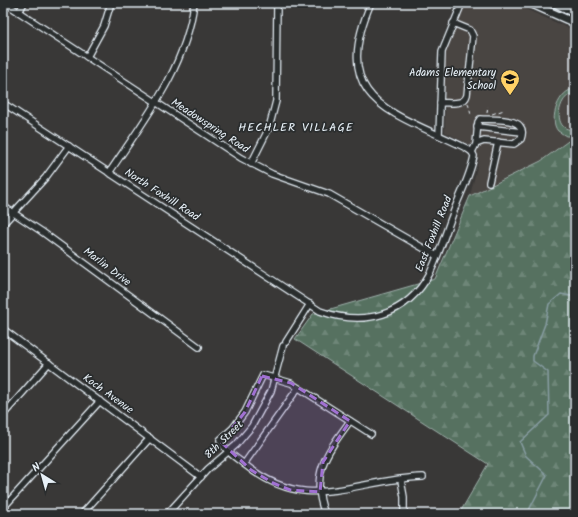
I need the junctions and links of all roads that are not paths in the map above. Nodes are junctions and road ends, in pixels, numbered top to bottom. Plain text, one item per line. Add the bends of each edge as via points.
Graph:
1 (5, 3) edge
2 (24, 3) edge
3 (111, 3) edge
4 (194, 3) edge
5 (278, 3) edge
6 (371, 3) edge
7 (462, 3) edge
8 (530, 3) edge
9 (555, 3) edge
10 (19, 12) junction
11 (575, 13) edge
12 (453, 22) junction
13 (575, 23) edge
14 (87, 57) junction
15 (156, 102) junction
16 (440, 102) junction
17 (3, 103) edge
18 (477, 127) junction
19 (522, 132) junction
20 (439, 135) junction
21 (498, 142) junction
22 (476, 144) junction
23 (69, 146) junction
24 (472, 152) junction
25 (251, 164) junction
26 (109, 173) junction
27 (489, 182) dead end
28 (3, 206) edge
29 (14, 213) junction
30 (3, 224) edge
31 (437, 256) junction
32 (310, 304) junction
33 (3, 329) edge
34 (199, 347) dead end
35 (49, 363) junction
36 (272, 377) junction
37 (298, 388) junction
38 (100, 400) junction
39 (3, 415) edge
40 (350, 421) junction
41 (371, 434) dead end
42 (150, 438) junction
43 (228, 451) junction
44 (244, 464) junction
45 (201, 477) junction
46 (423, 478) dead end
47 (401, 480) junction
48 (320, 492) junction
49 (3, 508) edge
50 (82, 514) edge
51 (167, 514) edge
52 (325, 514) edge
53 (404, 514) edge

1 - 10 street, Meadowspring Road
2 - 10 street
3 - 14 street via 104,26
4 - 15 street via 183,52
5 - 25 street via 276,101 269,128
6 - 20 street via 363,24 358,57 360,75 370,95 386,110
7 - 12 street
8 - 13 main road
9 - 11 main road
10 - 14 street, Meadowspring Road
12 - 16 street via 442,52
12 - 16 street via 470,30 473,36 468,95 460,102
14 - 15 street, Meadowspring Road
15 - 25 street, Meadowspring Road
15 - 26 street
16 - 20 street
17 - 23 street, North Foxhill Road
18 - 19 street
18 - 19 street via 480,119 513,121 519,124
18 - 22 street
19 - 21 street via 518,143
20 - 24 street
21 - 22 street via 484,141
21 - 27 street
22 - 24 street
23 - 26 street, North Foxhill Road
23 - 29 street
24 - 31 street, East Foxhill Road via 472,162
25 - 31 street, Meadowspring Road via 329,194
26 - 32 street, North Foxhill Road
28 - 29 street, Marlin Drive
29 - 30 street
29 - 34 street, Marlin Drive
31 - 32 street, East Foxhill Road via 430,272 414,295 378,316 355,318 330,314
32 - 36 street, 8th Street via 285,344
33 - 35 street, Koch Avenue
35 - 38 street, Koch Avenue
35 - 39 street
36 - 37 street
36 - 43 street, 8th Street via 268,399 258,418
36 - 43 street via 262,376 245,412 220,440
37 - 40 street
37 - 44 street
38 - 42 street, Koch Avenue
38 - 49 street
40 - 41 street
40 - 48 street via 323,462
42 - 45 street, Koch Avenue
42 - 50 street
43 - 44 street
43 - 45 street, 8th Street
44 - 48 street via 259,476 281,487
45 - 51 street, 8th Street
46 - 47 street
47 - 48 street
47 - 53 street
48 - 52 street

